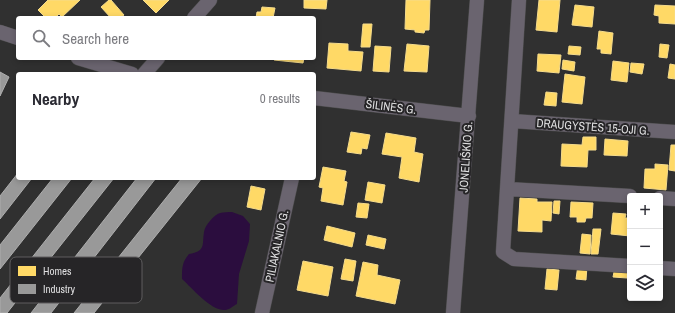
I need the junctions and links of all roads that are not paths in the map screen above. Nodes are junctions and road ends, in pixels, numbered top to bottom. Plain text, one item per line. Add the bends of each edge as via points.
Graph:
1 (210, 0) edge
2 (477, 0) edge
3 (520, 0) edge
4 (196, 16) edge
5 (0, 32) edge
6 (16, 37) edge
7 (85, 60) edge
8 (156, 60) edge
9 (125, 72) edge
10 (146, 72) edge
11 (316, 98) edge
12 (469, 116) junction
13 (512, 121) junction
14 (675, 132) edge
15 (292, 180) edge
16 (507, 188) junction
17 (627, 196) edge
18 (663, 198) edge
19 (675, 199) edge
20 (627, 266) edge
21 (663, 268) edge
22 (675, 269) edge
23 (262, 313) edge
24 (453, 313) edge

1 - 4 street
2 - 12 street, JONELIŠKIO G.
3 - 13 street
5 - 6 street
7 - 9 street
8 - 10 street
11 - 12 street, ŠILINĖS G.
12 - 24 street, JONELIŠKIO G.
13 - 14 street, DRAUGYSTĖS 15-OJI G.
13 - 16 street
15 - 23 street, PILIAKALNIO G.
16 - 17 street
16 - 20 street via 503,252 514,259
18 - 19 street
21 - 22 street

